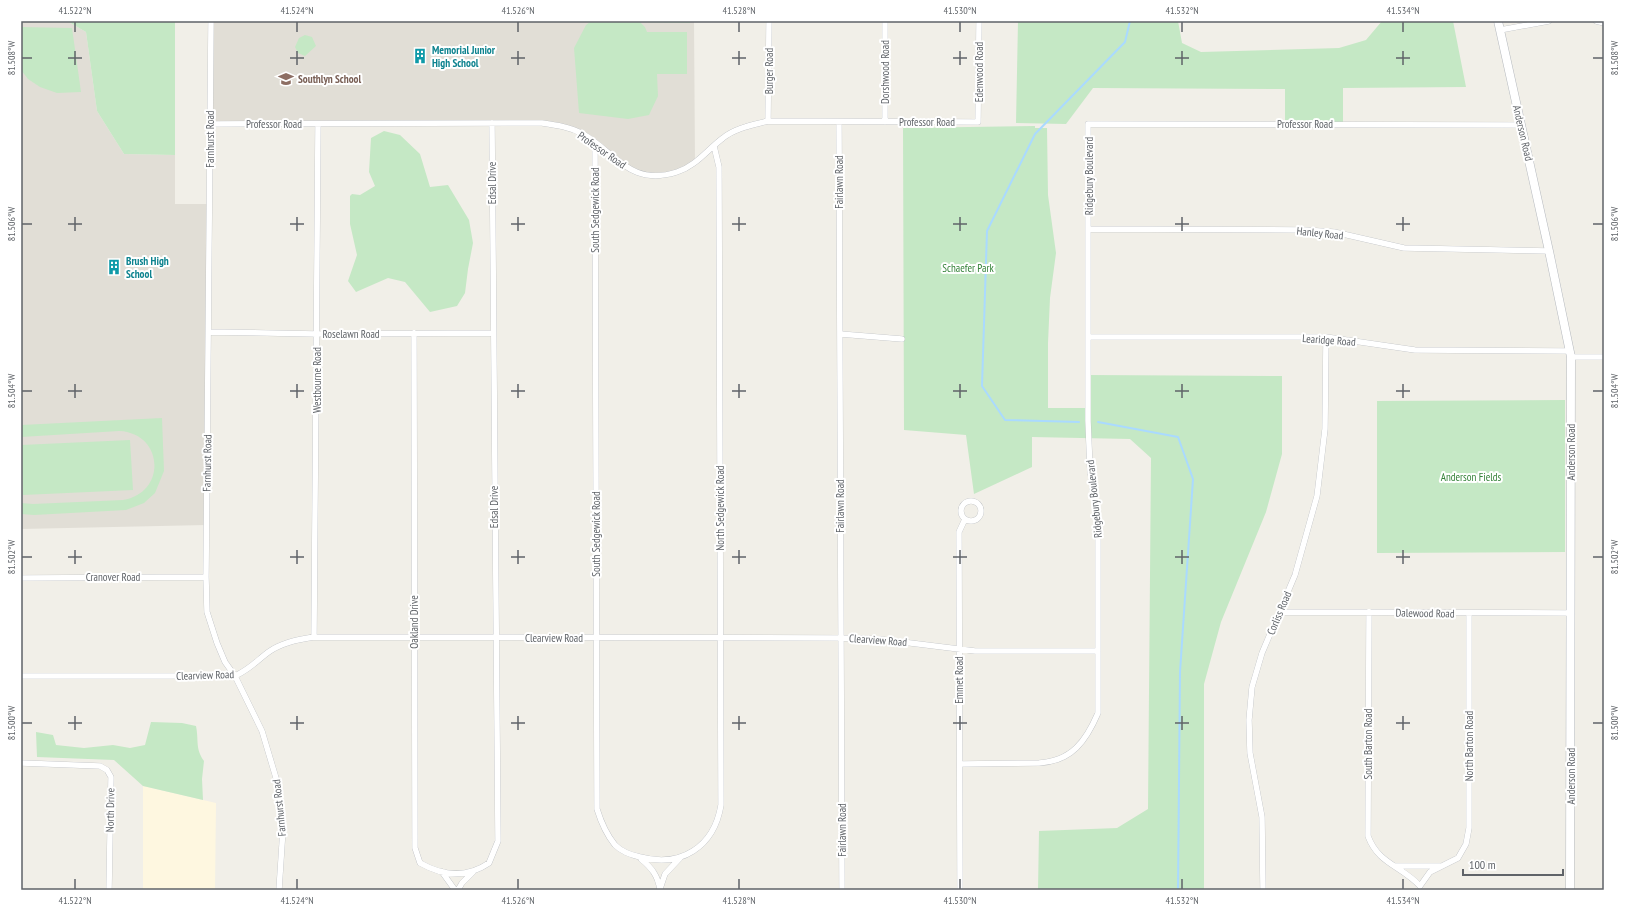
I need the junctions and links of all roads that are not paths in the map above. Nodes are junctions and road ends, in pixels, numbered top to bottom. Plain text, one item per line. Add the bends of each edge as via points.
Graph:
1 (211, 21) edge
2 (769, 21) edge
3 (885, 21) edge
4 (979, 21) edge
5 (1549, 21) edge
6 (1596, 21) edge
7 (1604, 23) edge
8 (1499, 25) edge
9 (768, 121) junction
10 (839, 122) junction
11 (885, 122) junction
12 (978, 122) joint
13 (492, 123) junction
14 (210, 124) junction
15 (318, 124) junction
16 (1088, 124) joint
17 (1521, 125) junction
18 (595, 144) junction
19 (714, 146) junction
20 (1089, 229) junction
21 (1549, 251) junction
22 (209, 332) junction
23 (493, 333) junction
24 (317, 334) junction
25 (414, 334) junction
26 (840, 334) junction
27 (1326, 337) junction
28 (1088, 338) junction
29 (902, 339) dead end
30 (1570, 354) junction
31 (1604, 357) edge
32 (965, 519) dead end
33 (206, 577) junction
34 (21, 578) edge
35 (1280, 612) junction
36 (1369, 612) junction
37 (1571, 613) junction
38 (1469, 614) junction
39 (314, 636) junction
40 (414, 638) junction
41 (495, 638) junction
42 (596, 638) junction
43 (720, 638) junction
44 (841, 638) junction
45 (959, 648) junction
46 (1098, 651) junction
47 (21, 676) edge
48 (235, 676) junction
49 (21, 763) edge
50 (960, 764) junction
51 (639, 857) junction
52 (683, 857) junction
53 (1392, 866) junction
54 (1443, 866) junction
55 (474, 871) junction
56 (442, 872) junction
57 (465, 873) joint
58 (1420, 888) edge
59 (109, 890) edge
60 (278, 890) edge
61 (455, 890) edge
62 (458, 890) edge
63 (660, 890) edge
64 (842, 890) edge
65 (960, 890) edge
66 (1263, 890) edge
67 (1570, 890) edge

1 - 14 street, Farnhurst Road
2 - 9 street, Burger Road
3 - 11 street, Dorshwood Road
4 - 12 street, Edenwood Road
5 - 8 street
6 - 7 street
8 - 17 street, Anderson Road
9 - 10 street, Professor Road
9 - 19 street, Professor Road via 738,129 723,137
10 - 11 street, Professor Road
10 - 26 street, Fairlawn Road
11 - 12 street, Professor Road
13 - 15 street, Professor Road
13 - 18 street, Professor Road via 542,123 564,126 584,135
13 - 23 street, Edsal Drive
14 - 15 street, Professor Road
14 - 22 street, Farnhurst Road
15 - 24 street, Westbourne Road
16 - 17 street, Professor Road
16 - 20 street, Ridgebury Boulevard
17 - 21 street, Anderson Road
18 - 19 street, Professor Road via 618,162 638,173 657,175 677,172 700,160
18 - 42 street, South Sedgewick Road
19 - 43 street, North Sedgewick Road via 719,167
20 - 21 street, Hanley Road via 1305,230 1334,232 1404,248
20 - 28 street, Ridgebury Boulevard
21 - 30 street, Anderson Road
22 - 24 street, Roselawn Road
22 - 33 street, Farnhurst Road
23 - 25 street, Roselawn Road
23 - 41 street, Edsal Drive
24 - 25 street, Roselawn Road
24 - 39 street, Westbourne Road
25 - 40 street, Oakland Drive
26 - 29 street
26 - 44 street, Fairlawn Road
27 - 28 street, Learidge Road
27 - 30 street, Learidge Road via 1415,350
27 - 35 street, Corliss Road via 1325,429 1317,496 1295,575
28 - 46 street, Ridgebury Boulevard via 1089,450 1098,529
30 - 31 street, Learidge Road
30 - 37 street, Anderson Road
32 - 45 street, Emmet Road via 959,532
33 - 34 street, Cranover Road
33 - 48 street, Farnhurst Road via 207,612 225,662
35 - 36 street, Dalewood Road
35 - 66 street, Corliss Road via 1262,653 1252,687 1249,720 1250,753 1262,817
36 - 38 street, Dalewood Road
36 - 53 street, South Barton Road via 1368,836 1372,847
37 - 38 street, Dalewood Road
37 - 67 street, Anderson Road
38 - 54 street, North Barton Road via 1469,828 1466,844 1458,858
39 - 40 street, Clearview Road
39 - 48 street, Clearview Road via 294,640 271,650 249,669
40 - 41 street, Clearview Road
40 - 56 street, Oakland Drive via 415,848 420,863
41 - 42 street, Clearview Road
41 - 55 street, Edsal Drive via 498,841 490,863
42 - 43 street, Clearview Road
42 - 51 street, South Sedgewick Road via 597,809 603,826 616,846
43 - 44 street, Clearview Road
43 - 52 street, North Sedgewick Road via 720,815 703,844
44 - 45 street, Clearview Road via 878,639
44 - 64 street, Fairlawn Road
45 - 46 street, Clearview Road via 975,651
45 - 50 street, Emmet Road
46 - 50 street, Ridgebury Boulevard via 1098,713 1088,735 1076,748 1049,763
47 - 48 street, Clearview Road
48 - 60 street, Farnhurst Road via 262,732 279,788 283,829
49 - 59 street, North Drive via 100,766 107,770 111,777
50 - 65 street, Emmet Road
51 - 52 street, South Sedgewick Road via 660,860
51 - 63 street via 651,867
52 - 63 street, North Sedgewick Road via 670,866
53 - 54 street
53 - 58 street, South Barton Road via 1410,875
54 - 58 street, North Barton Road via 1430,872
55 - 57 street, Edsal Drive
55 - 62 street
56 - 57 street, Oakland Drive
56 - 61 street

